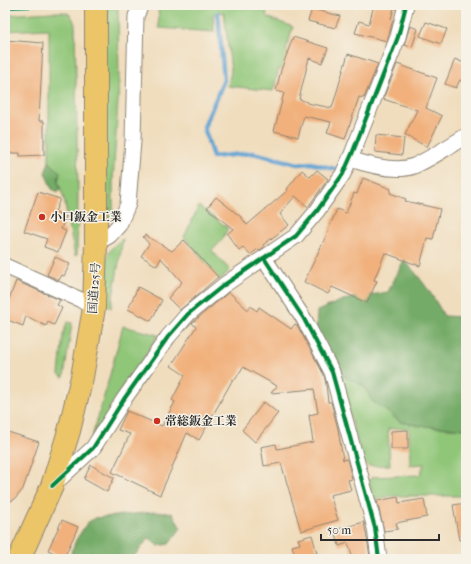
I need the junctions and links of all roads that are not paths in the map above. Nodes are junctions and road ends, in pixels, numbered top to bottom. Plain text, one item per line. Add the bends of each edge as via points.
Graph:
1 (96, 5) edge
2 (141, 5) edge
3 (406, 5) edge
4 (466, 136) edge
5 (350, 159) junction
6 (96, 243) junction
7 (264, 258) junction
8 (5, 266) edge
9 (94, 308) junction
10 (52, 486) junction
11 (19, 559) edge
12 (380, 559) edge

1 - 6 highway, 国道125号
2 - 6 street via 136,16 133,141 128,204 119,224 109,236
3 - 5 street via 398,37
4 - 5 street via 413,166 396,168 367,165
5 - 7 street via 343,174 296,236
6 - 9 highway, 国道125号
7 - 10 street via 224,284 188,314 168,337 124,399 93,448
7 - 12 street via 304,319 332,372 375,528
8 - 9 street
9 - 10 highway, 国道125号 via 82,376
10 - 11 highway, 国道125号

